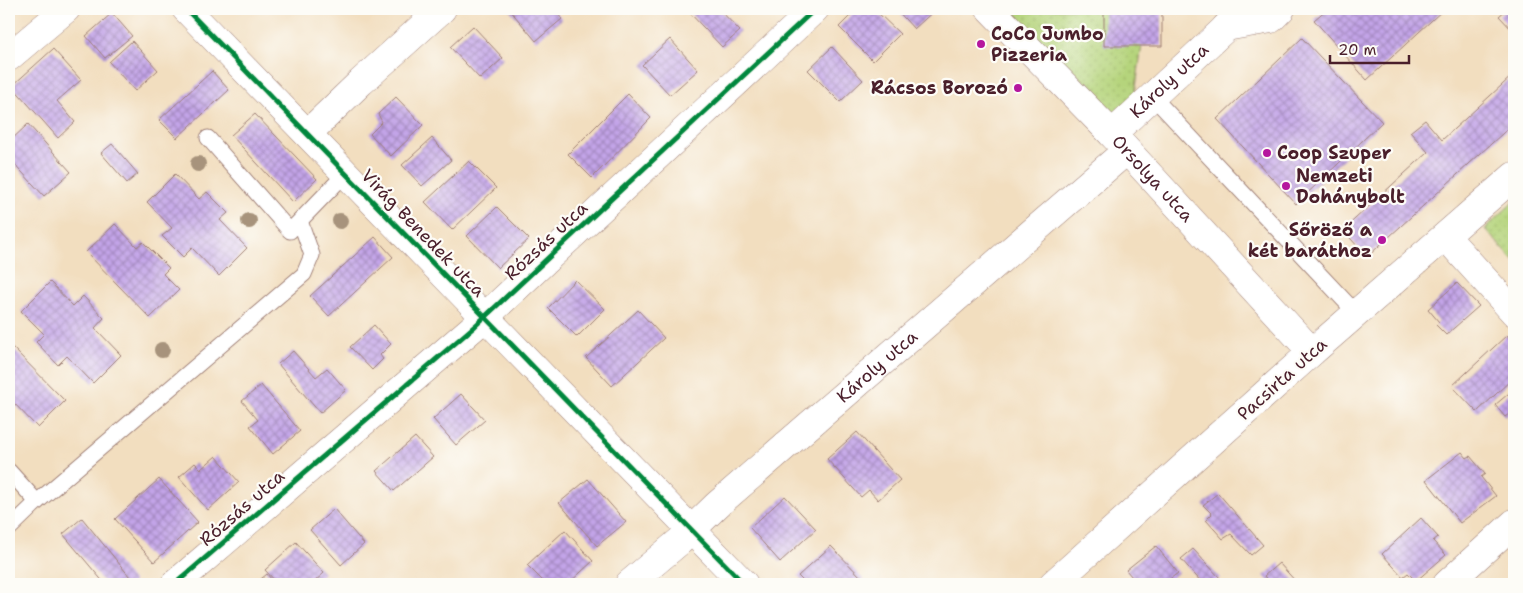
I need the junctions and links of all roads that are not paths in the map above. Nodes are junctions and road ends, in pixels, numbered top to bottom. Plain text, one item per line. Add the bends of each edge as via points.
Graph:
1 (66, 9) edge
2 (186, 9) edge
3 (442, 9) edge
4 (815, 9) edge
5 (990, 9) edge
6 (1246, 9) edge
7 (1281, 9) edge
8 (1226, 27) junction
9 (9, 57) edge
10 (1153, 96) junction
11 (308, 133) junction
12 (208, 138) dead end
13 (1119, 143) junction
14 (346, 173) junction
15 (1514, 176) edge
16 (300, 221) junction
17 (1446, 237) junction
18 (1514, 312) edge
19 (1358, 314) junction
20 (486, 317) junction
21 (1312, 352) junction
22 (9, 470) edge
23 (37, 502) junction
24 (1514, 523) edge
25 (9, 529) edge
26 (692, 529) junction
27 (175, 584) edge
28 (629, 584) edge
29 (744, 584) edge
30 (1053, 584) edge
31 (1446, 584) edge

1 - 9 street
2 - 11 street, Virág Benedek utca
3 - 11 street
4 - 20 street, Rózsás utca
5 - 13 street, Orsolya utca
6 - 8 street, Károly utca
7 - 8 street via 1271,18
8 - 10 street, Károly utca
10 - 13 street, Károly utca
10 - 19 lane
11 - 14 street, Virág Benedek utca
12 - 16 lane via 290,231
13 - 21 street, Orsolya utca
13 - 26 street, Károly utca
14 - 16 lane
14 - 20 street, Virág Benedek utca
15 - 17 street, Pacsirta utca
16 - 23 lane via 312,255 304,274
17 - 18 street
17 - 19 street, Pacsirta utca
19 - 21 street, Pacsirta utca
20 - 26 street, Virág Benedek utca
20 - 27 street, Rózsás utca
21 - 30 street, Pacsirta utca
22 - 23 lane
23 - 25 lane
24 - 31 street
26 - 28 street, Károly utca
26 - 29 street, Virág Benedek utca

